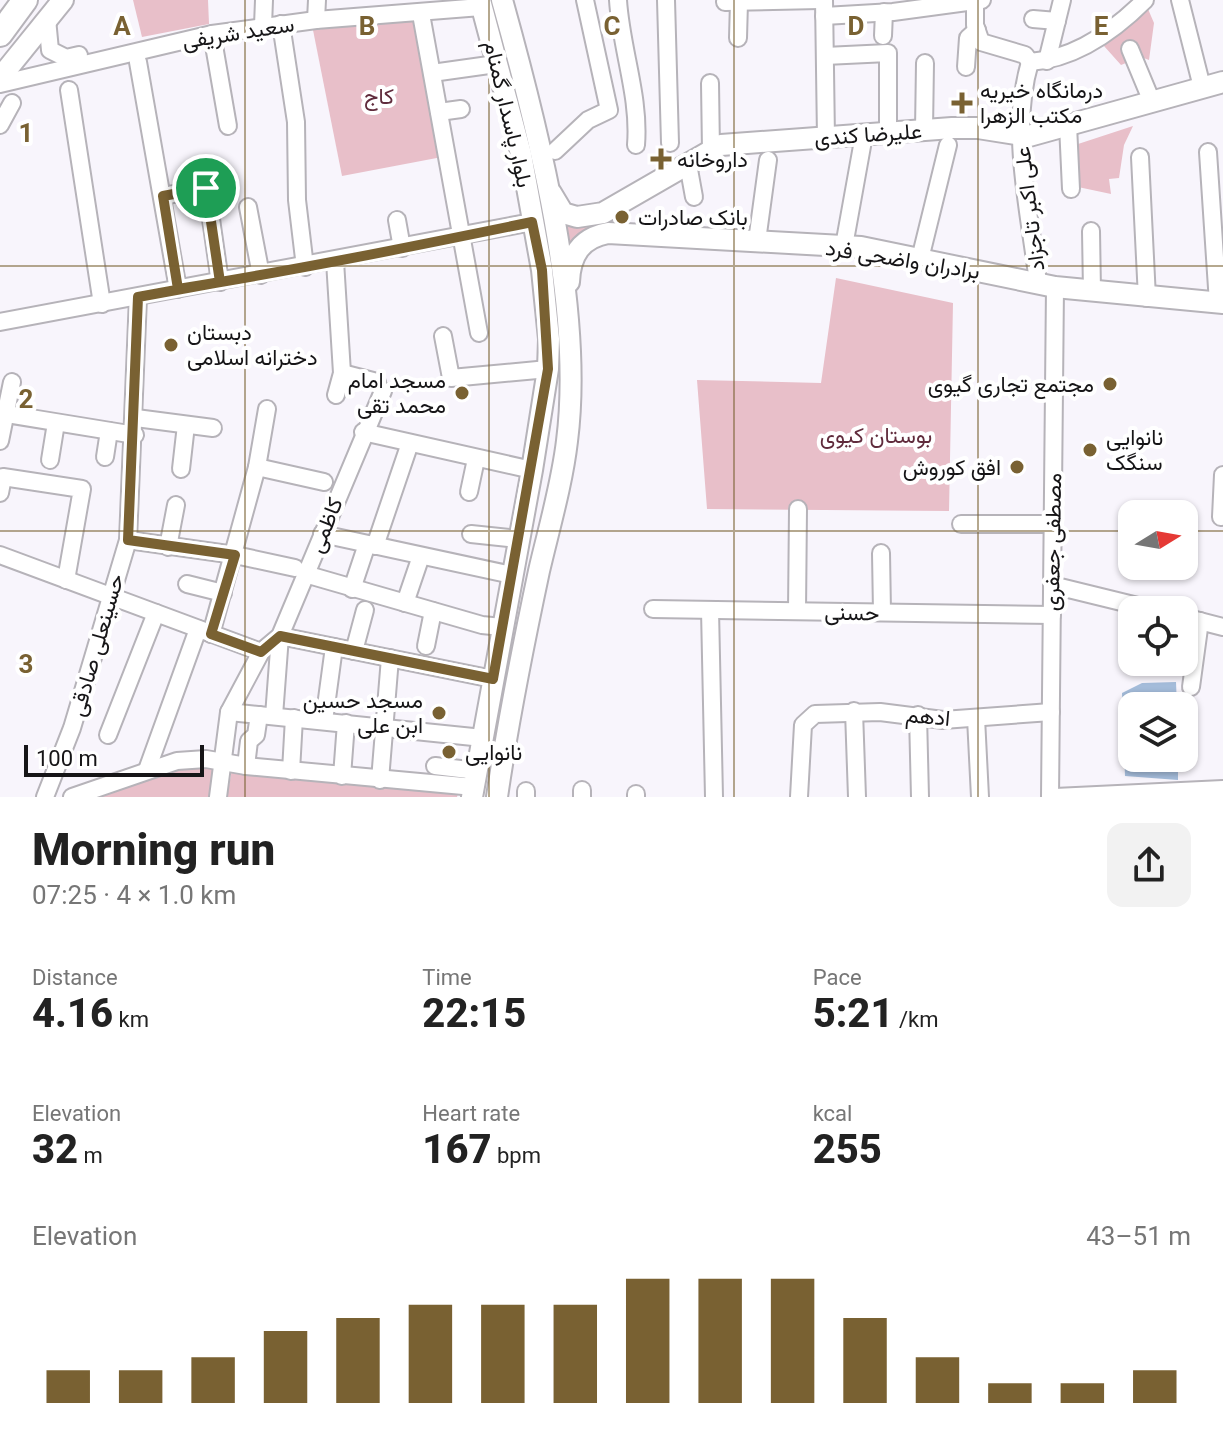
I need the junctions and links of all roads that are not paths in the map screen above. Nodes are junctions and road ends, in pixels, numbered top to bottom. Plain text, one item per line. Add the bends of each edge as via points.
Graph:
1 (25, 0) edge
2 (63, 0) edge
3 (264, 0) edge
4 (317, 0) edge
5 (502, 0) edge
6 (585, 0) edge
7 (618, 0) edge
8 (666, 0) edge
9 (1062, 0) edge
10 (1145, 0) edge
11 (1180, 0) edge
12 (727, 1) edge
13 (978, 1) edge
14 (480, 3) edge
15 (823, 5) edge
16 (373, 8) edge
17 (890, 8) edge
18 (421, 14) junction
19 (47, 19) junction
20 (1033, 19) dead end
21 (316, 20) junction
22 (1057, 21) junction
23 (281, 24) junction
24 (263, 26) junction
25 (976, 27) junction
26 (0, 34) edge
27 (212, 34) junction
28 (883, 36) dead end
29 (738, 38) dead end
30 (1130, 49) dead end
31 (137, 56) junction
32 (825, 56) junction
33 (1038, 62) junction
34 (925, 63) dead end
35 (489, 65) dead end
36 (966, 67) dead end
37 (432, 73) junction
38 (0, 81) edge
39 (1223, 82) edge
40 (710, 83) dead end
41 (1202, 87) junction
42 (69, 90) dead end
43 (1152, 102) junction
44 (12, 103) dead end
45 (461, 109) dead end
46 (439, 112) junction
47 (0, 125) edge
48 (1068, 125) junction
49 (228, 126) dead end
50 (924, 130) junction
51 (888, 133) junction
52 (1020, 134) junction
53 (864, 135) junction
54 (826, 138) junction
55 (670, 143) dead end
56 (636, 145) dead end
57 (948, 145) dead end
58 (555, 151) dead end
59 (711, 151) junction
60 (1208, 152) dead end
61 (1140, 157) dead end
62 (768, 160) dead end
63 (688, 164) junction
64 (204, 170) dead end
65 (544, 179) junction
66 (206, 188) junction
67 (1071, 189) dead end
68 (163, 196) junction
69 (694, 197) dead end
70 (248, 207) dead end
71 (614, 208) junction
72 (397, 220) dead end
73 (532, 222) junction
74 (1091, 231) dead end
75 (622, 234) junction
76 (461, 236) junction
77 (757, 241) junction
78 (844, 246) junction
79 (402, 248) junction
80 (920, 259) junction
81 (335, 261) junction
82 (305, 267) junction
83 (261, 275) junction
84 (220, 282) junction
85 (1046, 285) junction
86 (178, 289) junction
87 (1092, 291) junction
88 (138, 297) junction
89 (1147, 298) junction
90 (1221, 303) edge
91 (102, 304) junction
92 (1, 317) edge
93 (479, 333) dead end
94 (569, 334) junction
95 (443, 336) dead end
96 (548, 369) junction
97 (342, 373) junction
98 (12, 382) dead end
99 (336, 395) dead end
100 (267, 409) dead end
101 (2, 413) edge
102 (56, 423) junction
103 (186, 425) junction
104 (135, 426) junction
105 (213, 428) dead end
106 (109, 431) junction
107 (363, 432) junction
108 (4, 443) edge
109 (410, 443) junction
110 (105, 457) dead end
111 (476, 459) junction
112 (50, 460) dead end
113 (257, 467) junction
114 (181, 469) dead end
115 (532, 470) junction
116 (1223, 475) edge
117 (324, 482) dead end
118 (469, 492) dead end
119 (0, 493) edge
120 (176, 505) dead end
121 (798, 509) dead end
122 (1221, 517) dead end
123 (961, 524) dead end
124 (1053, 524) junction
125 (322, 534) junction
126 (471, 534) dead end
127 (518, 539) junction
128 (128, 540) junction
129 (371, 545) junction
130 (168, 547) junction
131 (881, 553) dead end
132 (0, 555) edge
133 (235, 555) junction
134 (421, 556) junction
135 (300, 571) junction
136 (512, 575) junction
137 (66, 580) junction
138 (187, 584) dead end
139 (1052, 585) junction
140 (352, 589) junction
141 (223, 593) junction
142 (109, 596) junction
143 (1118, 601) edge
144 (405, 603) junction
145 (653, 609) dead end
146 (365, 610) dead end
147 (710, 610) junction
148 (433, 611) junction
149 (797, 611) junction
150 (882, 612) junction
151 (156, 613) junction
152 (1052, 615) junction
153 (1198, 621) edge
154 (502, 627) junction
155 (1223, 627) edge
156 (204, 631) junction
157 (280, 636) junction
158 (426, 646) dead end
159 (334, 647) junction
160 (354, 651) junction
161 (261, 652) junction
162 (390, 658) junction
163 (1191, 676) edge
164 (493, 679) junction
165 (1191, 687) dead end
166 (369, 688) dead end
167 (387, 692) junction
168 (854, 711) junction
169 (229, 712) junction
170 (1051, 712) junction
171 (918, 715) junction
172 (266, 716) junction
173 (294, 718) junction
174 (976, 718) junction
175 (324, 721) junction
176 (346, 723) junction
177 (383, 726) junction
178 (108, 735) dead end
179 (483, 738) junction
180 (225, 761) junction
181 (246, 766) junction
182 (435, 766) dead end
183 (147, 770) junction
184 (291, 771) junction
185 (342, 776) junction
186 (380, 780) junction
187 (475, 785) edge
188 (1212, 792) edge
189 (1179, 794) edge
190 (45, 797) edge
191 (72, 797) edge
192 (218, 797) edge
193 (497, 797) edge
194 (714, 797) edge
195 (799, 797) edge
196 (857, 797) edge
197 (920, 797) edge
198 (980, 797) edge
199 (1053, 797) edge

1 - 26 highway
2 - 19 main road
3 - 24 street
4 - 21 street
5 - 65 main road, بلوار پاسدار گمنام
6 - 58 street via 609,110 588,120
7 - 56 street via 638,118
8 - 55 street
9 - 22 street, علی اکبر تاجزاد
10 - 33 street via 1101,37
11 - 41 street
12 - 15 street
12 - 29 street
13 - 17 street
13 - 25 street
14 - 18 street, سعید شریفی
14 - 73 main road, بلوار پاسدار گمنام via 511,107
15 - 17 street
15 - 32 street
16 - 18 street, سعید شریفی
16 - 21 street, سعید شریفی
17 - 28 street
18 - 37 street
19 - 31 street via 47,40 55,56 121,48
19 - 38 main road
20 - 22 street
21 - 23 street, سعید شریفی
22 - 33 street, علی اکبر تاجزاد
23 - 24 street, سعید شریفی
23 - 82 street via 296,122
24 - 27 street, سعید شریفی
25 - 33 street via 981,42
25 - 36 street via 968,38
27 - 31 street, سعید شریفی
27 - 49 street
30 - 43 street
31 - 38 street, سعید شریفی
31 - 68 street
32 - 51 street via 888,53
32 - 54 street
33 - 52 street, علی اکبر تاجزاد via 1021,99
34 - 50 street
35 - 37 street
37 - 46 street
39 - 41 main road, علیرضا کندی
40 - 59 street
41 - 43 main road, علیرضا کندی
42 - 91 street
43 - 48 main road, علیرضا کندی
44 - 47 street
45 - 46 street
46 - 76 street
48 - 52 main road, علیرضا کندی
48 - 67 street
50 - 51 main road, علیرضا کندی
50 - 52 main road, علیرضا کندی via 978,128
51 - 53 main road, علیرضا کندی
52 - 85 street, علی اکبر تاجزاد
53 - 54 main road, علیرضا کندی
53 - 78 street
54 - 59 main road, علیرضا کندی via 721,145
57 - 80 street
59 - 63 main road, علیرضا کندی
60 - 90 street
61 - 89 street
62 - 77 street
63 - 69 street
63 - 71 main road, علیرضا کندی
64 - 66 street
65 - 71 main road, علیرضا کندی via 563,213 577,217
65 - 94 main road, بلوار پاسدار گمنام
66 - 68 street
66 - 84 street
68 - 86 street
70 - 83 street
71 - 75 main road via 610,225
72 - 79 street
73 - 76 street
73 - 96 main road, بلوار پاسدار گمنام via 543,284
74 - 87 street
75 - 77 main road, برادران واضحی فرد
75 - 94 main road, برادران واضحی فرد via 594,236 574,255 569,268
76 - 79 street
76 - 93 street
77 - 78 main road, برادران واضحی فرد
78 - 80 main road, برادران واضحی فرد
79 - 81 street
80 - 85 main road, برادران واضحی فرد
81 - 82 street
81 - 97 street
82 - 83 street
83 - 84 street
84 - 86 street
85 - 87 main road, برادران واضحی فرد
85 - 124 street, مصطفی جعفری
86 - 88 street
87 - 89 main road, برادران واضحی فرد
88 - 91 street
88 - 104 street, حسینعلی صادقی
89 - 90 main road, برادران واضحی فرد
91 - 92 street
94 - 193 main road, بلوار پاسدار گمنام via 567,442 513,692
95 - 96 street via 451,378
96 - 115 main road, بلوار پاسدار گمنام
97 - 99 street
97 - 107 street, کاظمی via 380,387
98 - 101 street
100 - 113 street
101 - 102 street
101 - 108 street
102 - 106 street
102 - 112 street
103 - 104 street
103 - 105 street
103 - 114 street
104 - 106 street
104 - 128 street, حسینعلی صادقی
106 - 110 street
107 - 109 street
107 - 125 street, کاظمی
109 - 111 street
109 - 129 street
111 - 115 street
111 - 118 street
113 - 117 street
113 - 133 street
115 - 127 main road, بلوار پاسدار گمنام
116 - 122 street
119 - 137 street via 3,477 82,489
120 - 130 street
121 - 149 street
123 - 124 street
124 - 139 street, مصطفی جعفری
125 - 129 street
125 - 135 street, کاظمی
126 - 127 street
127 - 136 main road, بلوار پاسدار گمنام
128 - 130 street
128 - 142 street, حسینعلی صادقی
129 - 134 street
129 - 140 street
130 - 133 street
131 - 150 street
132 - 137 street
133 - 135 street
133 - 141 street
134 - 136 street
134 - 144 street
135 - 140 street
135 - 157 street, کاظمی
136 - 154 main road, بلوار پاسدار گمنام
137 - 142 street
138 - 141 street
139 - 143 street
139 - 152 street, مصطفی جعفری
140 - 144 street
141 - 156 street
142 - 151 street
142 - 190 street, حسینعلی صادقی via 72,728
144 - 148 street
145 - 147 street, حسنی
146 - 160 street
147 - 149 street, حسنی
147 - 194 street
148 - 154 street
148 - 158 street
149 - 150 street, حسنی
150 - 152 street, حسنی
151 - 156 street
151 - 178 street
152 - 170 street, مصطفی جعفری
153 - 155 street
154 - 164 main road, بلوار پاسدار گمنام
156 - 161 street
156 - 183 street
157 - 159 street
157 - 161 street, کاظمی
157 - 172 street
159 - 160 street
159 - 175 street
160 - 162 street
161 - 169 street
162 - 164 street
162 - 167 street
163 - 165 street
164 - 179 main road, بلوار پاسدار گمنام
166 - 167 street
167 - 177 street
168 - 171 street, ادهم
168 - 195 street, ادهم via 807,718
168 - 196 street
169 - 172 street
169 - 180 street
170 - 174 street, ادهم
170 - 199 street, مصطفی جعفری
171 - 174 street, ادهم
171 - 197 street
172 - 173 street
172 - 181 street via 249,741
173 - 175 street
173 - 184 street
174 - 198 street
175 - 176 street
176 - 177 street
176 - 185 street
177 - 179 street
177 - 186 street
179 - 187 main road, بلوار پاسدار گمنام
180 - 181 street
180 - 183 street via 177,761
180 - 192 street
181 - 184 street
182 - 187 street
183 - 191 street
184 - 185 street
185 - 186 street
186 - 187 street
188 - 189 street
189 - 199 street

